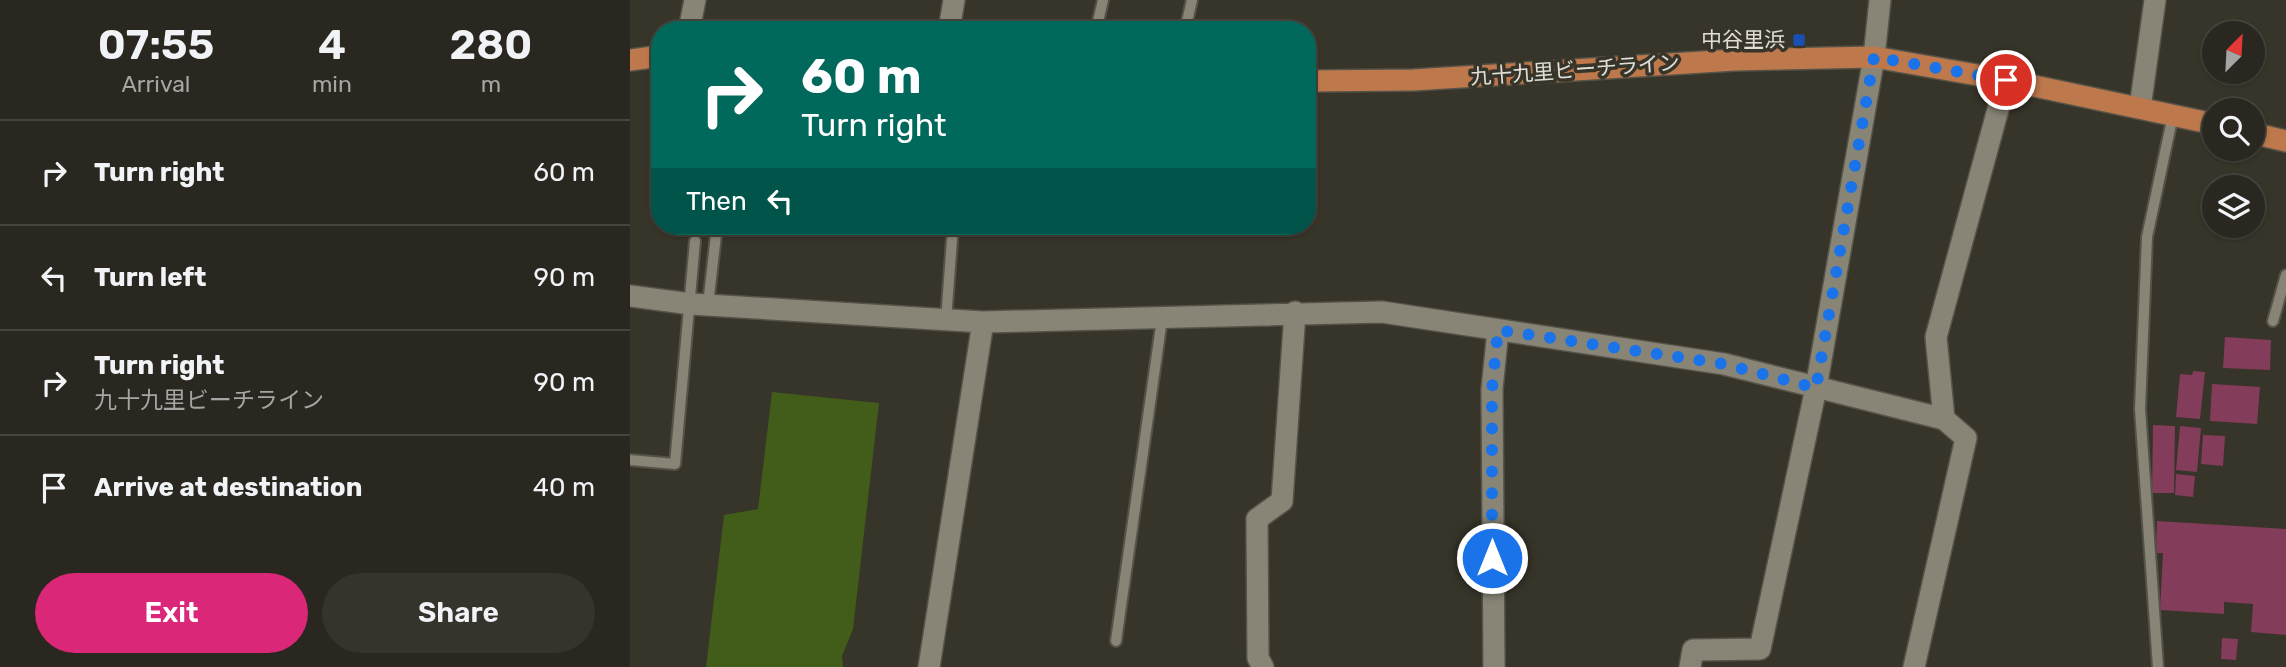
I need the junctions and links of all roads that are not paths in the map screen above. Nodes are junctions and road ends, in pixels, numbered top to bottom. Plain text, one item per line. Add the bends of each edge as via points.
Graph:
1 (695, 0) edge
2 (954, 0) edge
3 (1103, 0) edge
4 (1192, 0) edge
5 (1880, 0) edge
6 (2155, 0) edge
7 (691, 21) edge
8 (950, 21) edge
9 (1098, 21) edge
10 (1187, 21) edge
11 (1874, 57) junction
12 (651, 58) edge
13 (630, 60) edge
14 (2006, 80) junction
15 (1316, 81) edge
16 (2140, 108) junction
17 (2173, 114) junction
18 (2202, 121) edge
19 (2265, 136) edge
20 (2286, 141) edge
21 (715, 235) edge
22 (952, 235) edge
23 (695, 241) dead end
24 (2286, 275) edge
25 (630, 296) edge
26 (699, 304) junction
27 (1295, 312) junction
28 (1162, 318) junction
29 (946, 320) junction
30 (2273, 321) dead end
31 (983, 322) junction
32 (1498, 330) junction
33 (1816, 388) junction
34 (1944, 419) junction
35 (630, 460) edge
36 (1116, 641) dead end
37 (929, 667) edge
38 (1263, 667) edge
39 (1494, 667) edge
40 (1690, 667) edge
41 (1914, 667) edge
42 (2158, 667) edge

1 - 7 street
2 - 8 street
3 - 9 lane
4 - 10 lane
5 - 11 street
6 - 16 street
11 - 14 main road, 九十九里ビーチライン
11 - 15 main road, 九十九里ビーチライン
11 - 33 street
12 - 13 main road
14 - 16 main road, 九十九里ビーチライン
14 - 34 street via 1936,337
16 - 17 main road, 九十九里ビーチライン
17 - 18 main road, 九十九里ビーチライン
17 - 42 lane via 2147,237 2140,410
19 - 20 main road
21 - 26 lane
22 - 29 lane
23 - 26 lane
24 - 30 lane
25 - 26 street
26 - 29 street
26 - 35 lane via 674,464
27 - 28 street
27 - 32 street via 1382,312
27 - 38 street via 1282,501 1257,519 1258,658
28 - 31 street
28 - 36 lane
29 - 31 street
31 - 37 street
32 - 33 street via 1724,364
32 - 39 street via 1492,389
33 - 34 street
33 - 40 street via 1760,649 1693,650
34 - 41 street via 1966,438

